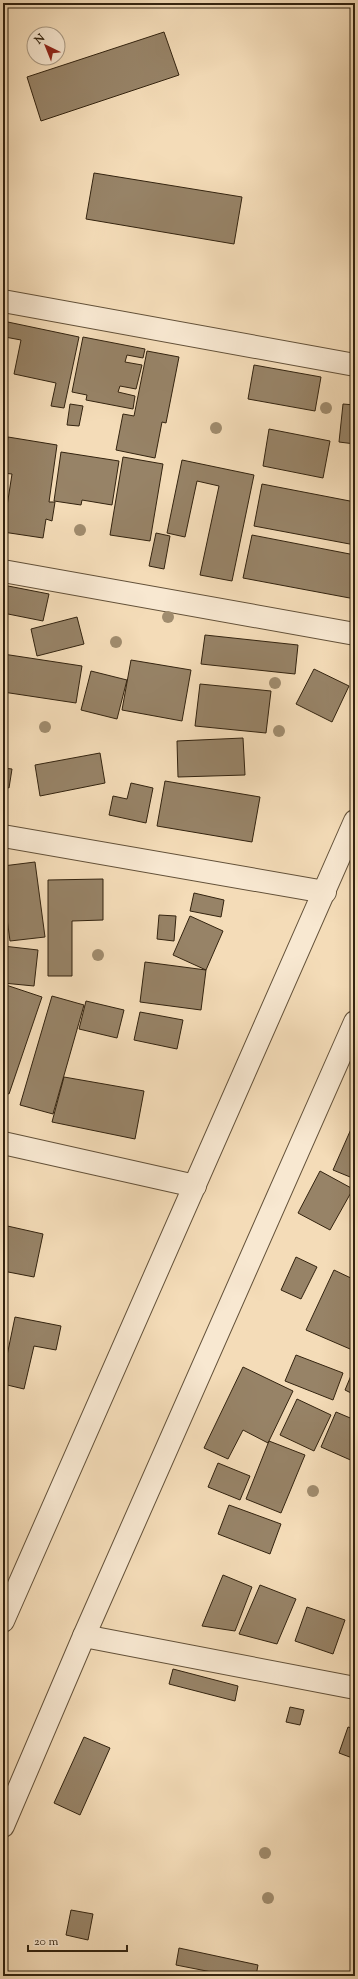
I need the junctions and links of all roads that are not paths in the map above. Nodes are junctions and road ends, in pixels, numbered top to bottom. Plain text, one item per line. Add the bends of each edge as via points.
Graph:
1 (3, 301) edge
2 (355, 365) edge
3 (3, 571) edge
4 (355, 634) edge
5 (355, 821) edge
6 (3, 836) edge
7 (325, 892) junction
8 (355, 1022) edge
9 (3, 1144) edge
10 (195, 1186) junction
11 (3, 1621) edge
12 (84, 1636) junction
13 (355, 1688) edge
14 (3, 1826) edge

1 - 2 street
3 - 4 street
5 - 7 street
6 - 7 street
7 - 10 street
8 - 12 street
9 - 10 street
10 - 11 street
12 - 13 street
12 - 14 street

